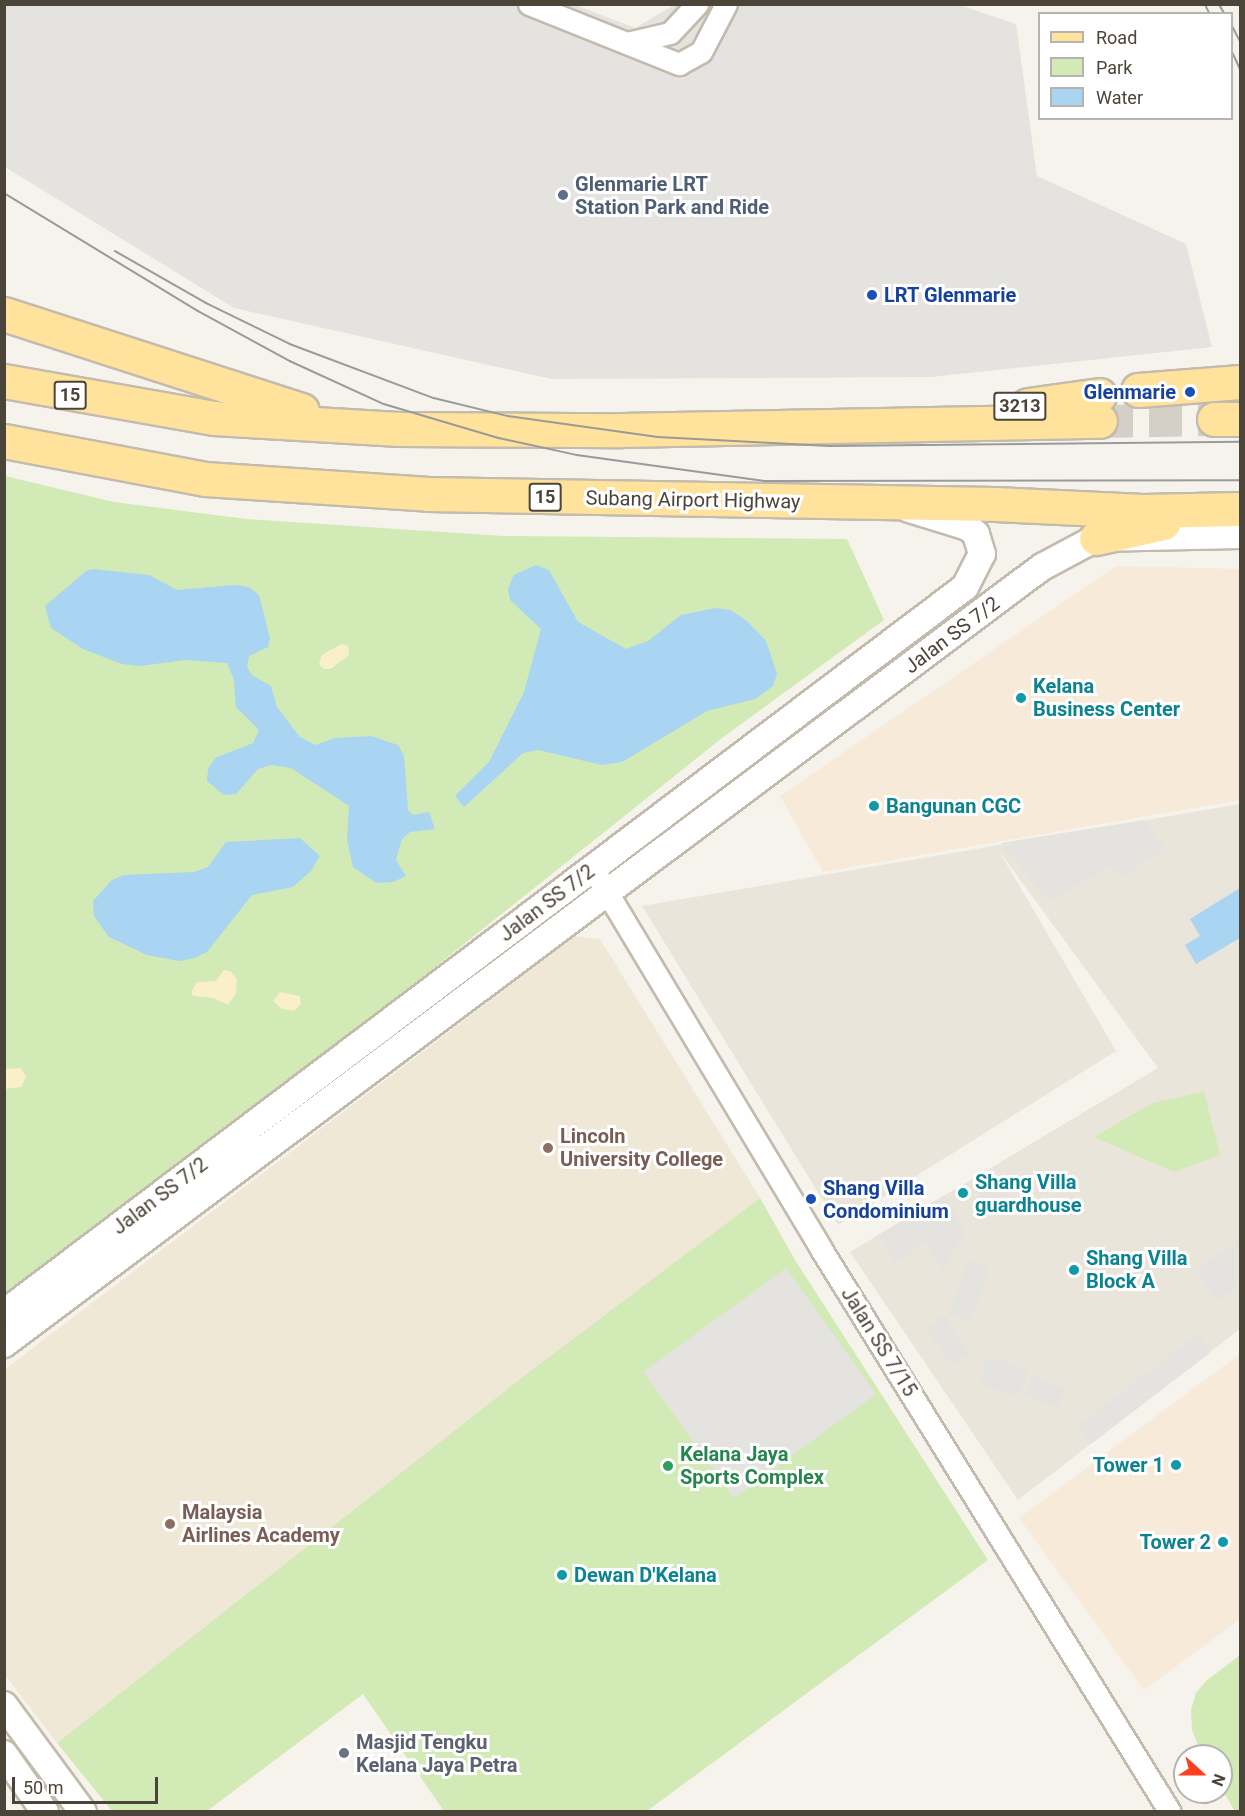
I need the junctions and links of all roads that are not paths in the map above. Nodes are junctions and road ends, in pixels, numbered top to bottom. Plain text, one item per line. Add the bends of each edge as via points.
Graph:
1 (529, 4) edge
2 (697, 4) edge
3 (726, 4) edge
4 (626, 43) junction
5 (4, 314) edge
6 (4, 381) edge
7 (1240, 382) edge
8 (1138, 390) dead end
9 (1100, 408) tunnel mouth
10 (941, 423) joint
11 (355, 426) junction
12 (4, 441) edge
13 (885, 502) junction
14 (1229, 510) edge
15 (1240, 535) edge
16 (1096, 538) junction
17 (592, 869) junction
18 (607, 893) junction
19 (4, 1313) edge
20 (4, 1344) edge
21 (4, 1705) edge
22 (4, 1754) edge
23 (45, 1812) edge
24 (83, 1812) edge
25 (1170, 1812) edge

1 - 4 street
2 - 4 street via 670,33
3 - 4 street via 701,52 679,64
5 - 11 main road via 196,379
6 - 11 main road, 15 via 214,418
7 - 8 main road
9 - 10 main road, 3213
10 - 11 main road, 15 via 621,430
12 - 13 main road, Subang Airport Highway / 15 via 205,479 428,494
13 - 14 main road, Subang Airport Highway / 15
13 - 17 street, Jalan SS 7/2 via 968,527 976,534 982,554 965,587
14 - 16 main road
15 - 16 street
16 - 18 street, Jalan SS 7/2 via 1042,567
17 - 18 street, Jalan SS 7/15
17 - 19 street, Jalan SS 7/2
18 - 20 street, Jalan SS 7/2
18 - 25 street, Jalan SS 7/15 via 821,1249
21 - 24 street
22 - 23 street

